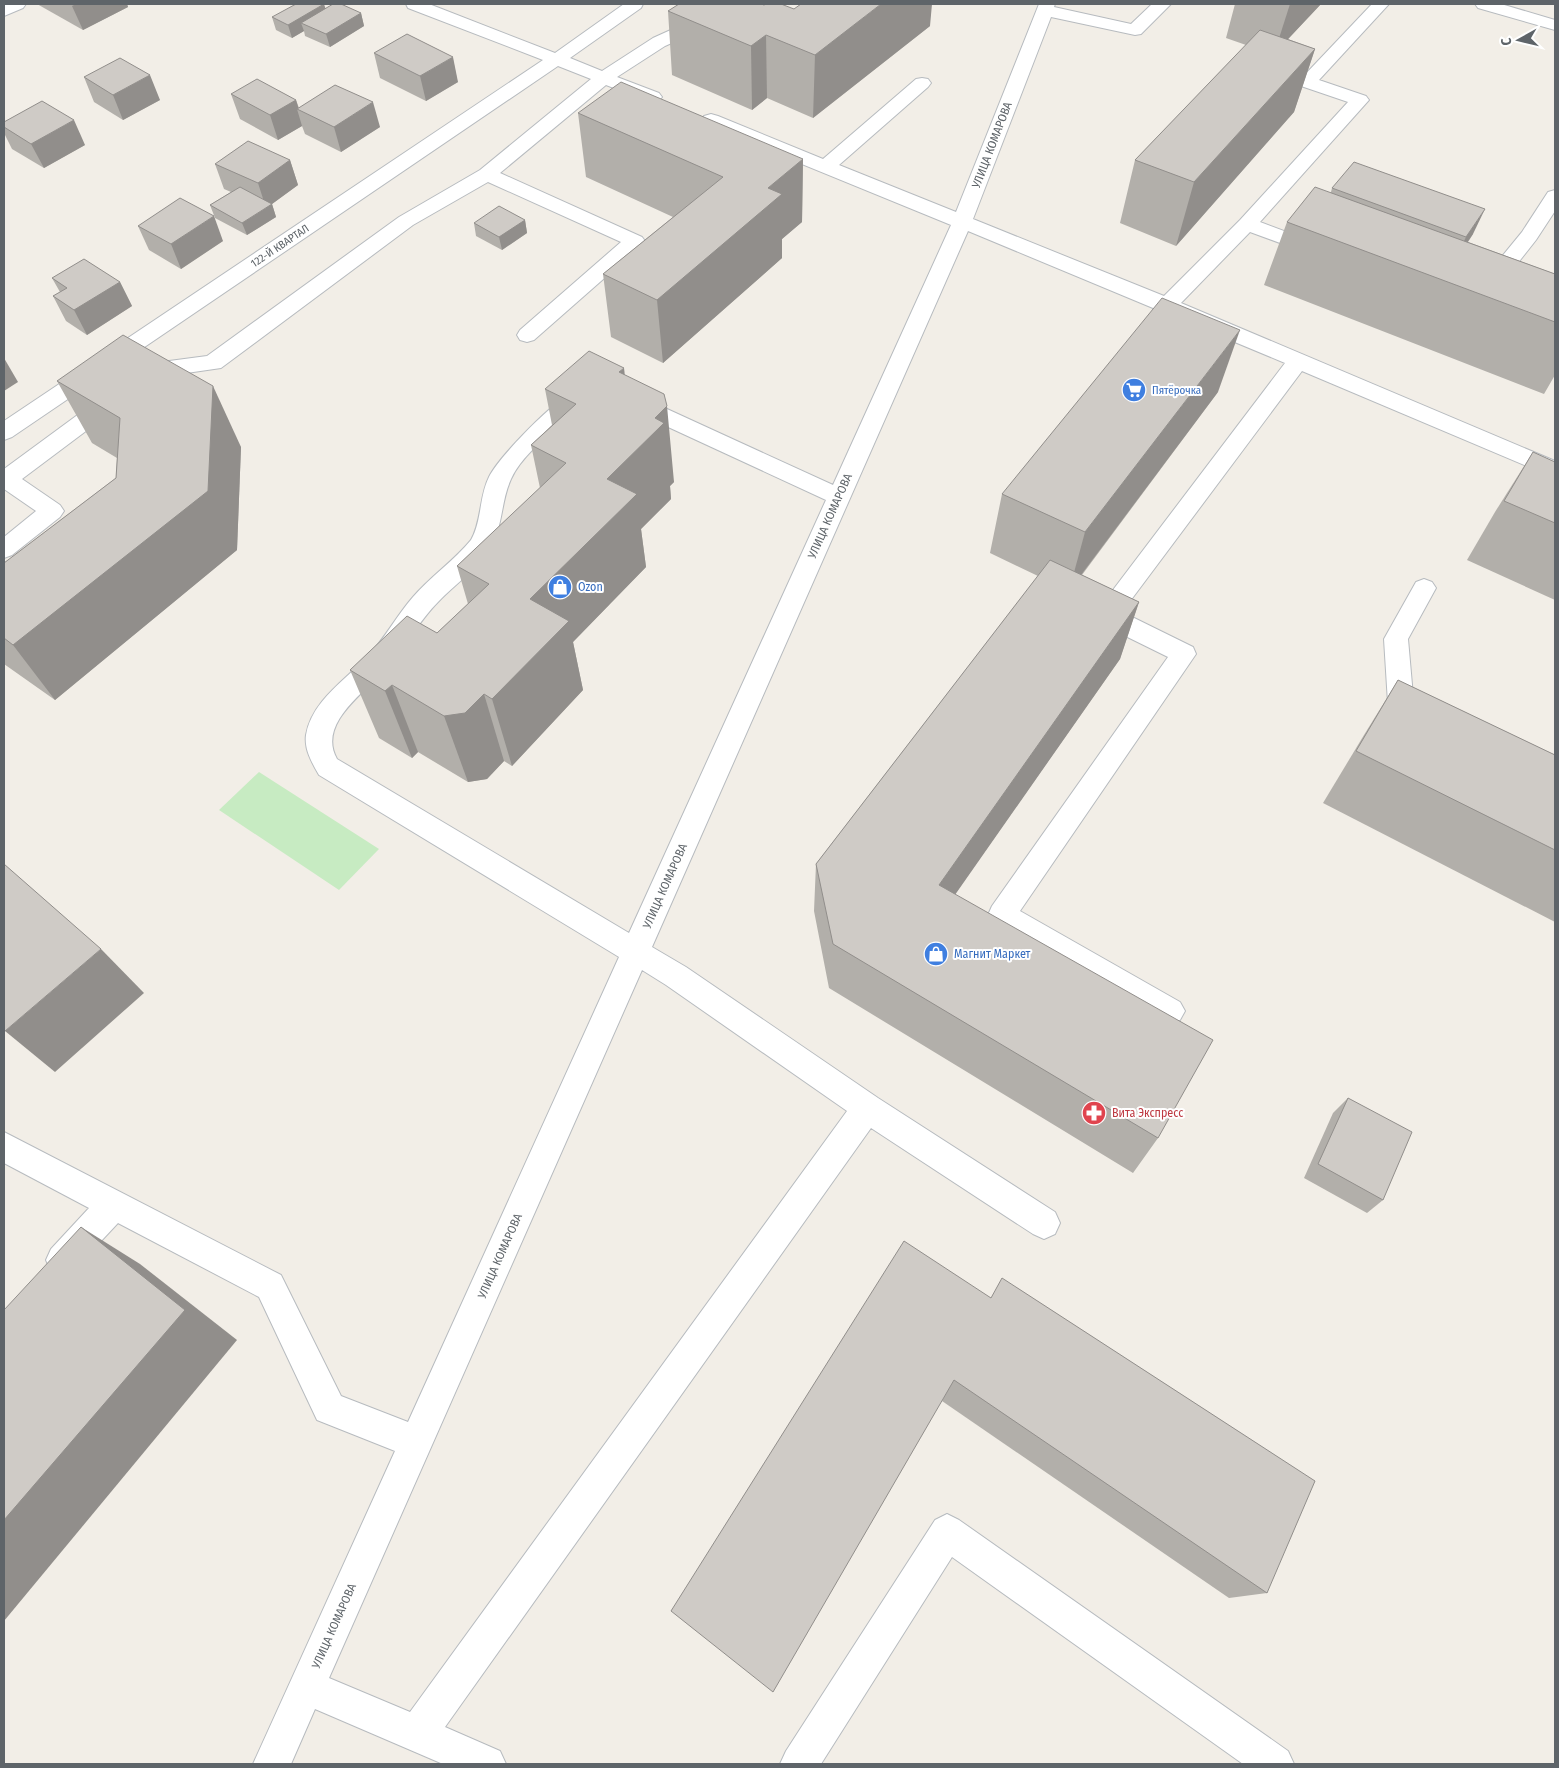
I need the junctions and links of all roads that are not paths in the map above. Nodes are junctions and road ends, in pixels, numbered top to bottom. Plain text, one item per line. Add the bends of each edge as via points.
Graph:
1 (17, 4) edge
2 (414, 4) edge
3 (635, 4) edge
4 (726, 4) edge
5 (1162, 4) edge
6 (1381, 4) edge
7 (1484, 4) edge
8 (1046, 7) edge
9 (4, 11) edge
10 (701, 22) junction
11 (1555, 25) edge
12 (720, 26) edge
13 (557, 59) junction
14 (605, 77) junction
15 (922, 83) dead end
16 (669, 103) edge
17 (696, 115) edge
18 (825, 167) junction
19 (487, 174) junction
20 (1555, 196) edge
21 (962, 222) junction
22 (1247, 224) junction
23 (1338, 258) edge
24 (1470, 299) edge
25 (1167, 305) junction
26 (527, 335) dead end
27 (1298, 360) junction
28 (4, 432) edge
29 (1555, 470) edge
30 (839, 497) junction
31 (4, 549) edge
32 (1424, 588) dead end
33 (1419, 732) edge
34 (635, 952) junction
35 (1170, 1011) dead end
36 (867, 1108) junction
37 (4, 1147) edge
38 (114, 1204) junction
39 (1044, 1223) dead end
40 (43, 1280) edge
41 (416, 1442) junction
42 (307, 1687) junction
43 (417, 1734) junction
44 (272, 1764) edge
45 (486, 1764) edge
46 (800, 1764) edge
47 (1275, 1764) edge

1 - 9 street
2 - 13 street
3 - 13 street, 122-Й КВАРТАЛ
4 - 10 street
5 - 8 street via 1135,30
6 - 22 street via 1308,82 1360,100
7 - 11 street
8 - 21 street, УЛИЦА КОМАРОВА
10 - 12 street
10 - 14 street via 659,42
13 - 14 street
13 - 28 street, 122-Й КВАРТАЛ
14 - 16 street
14 - 19 street
15 - 18 street
17 - 18 street
18 - 21 street
19 - 26 street via 634,241
19 - 31 street via 406,221 213,363 154,370 6,479 52,511
20 - 24 street via 1529,236 1478,300
21 - 25 street
21 - 30 street, УЛИЦА КОМАРОВА
22 - 23 street
22 - 25 street
25 - 27 street
27 - 29 street
27 - 35 street via 1106,615 1184,654 1002,915
30 - 34 street, УЛИЦА КОМАРОВА
30 - 34 street via 618,394 584,396 574,401 511,461 497,485 479,546 422,603 377,663 333,706 320,728 319,746 328,767
32 - 33 street via 1396,639 1402,724
34 - 36 street via 676,976
34 - 41 street, УЛИЦА КОМАРОВА
36 - 39 street
36 - 43 street
37 - 38 street
38 - 40 street
38 - 41 street via 270,1286 329,1408
41 - 42 street, УЛИЦА КОМАРОВА
42 - 43 street
42 - 44 street, УЛИЦА КОМАРОВА
43 - 45 street
46 - 47 street via 947,1532

